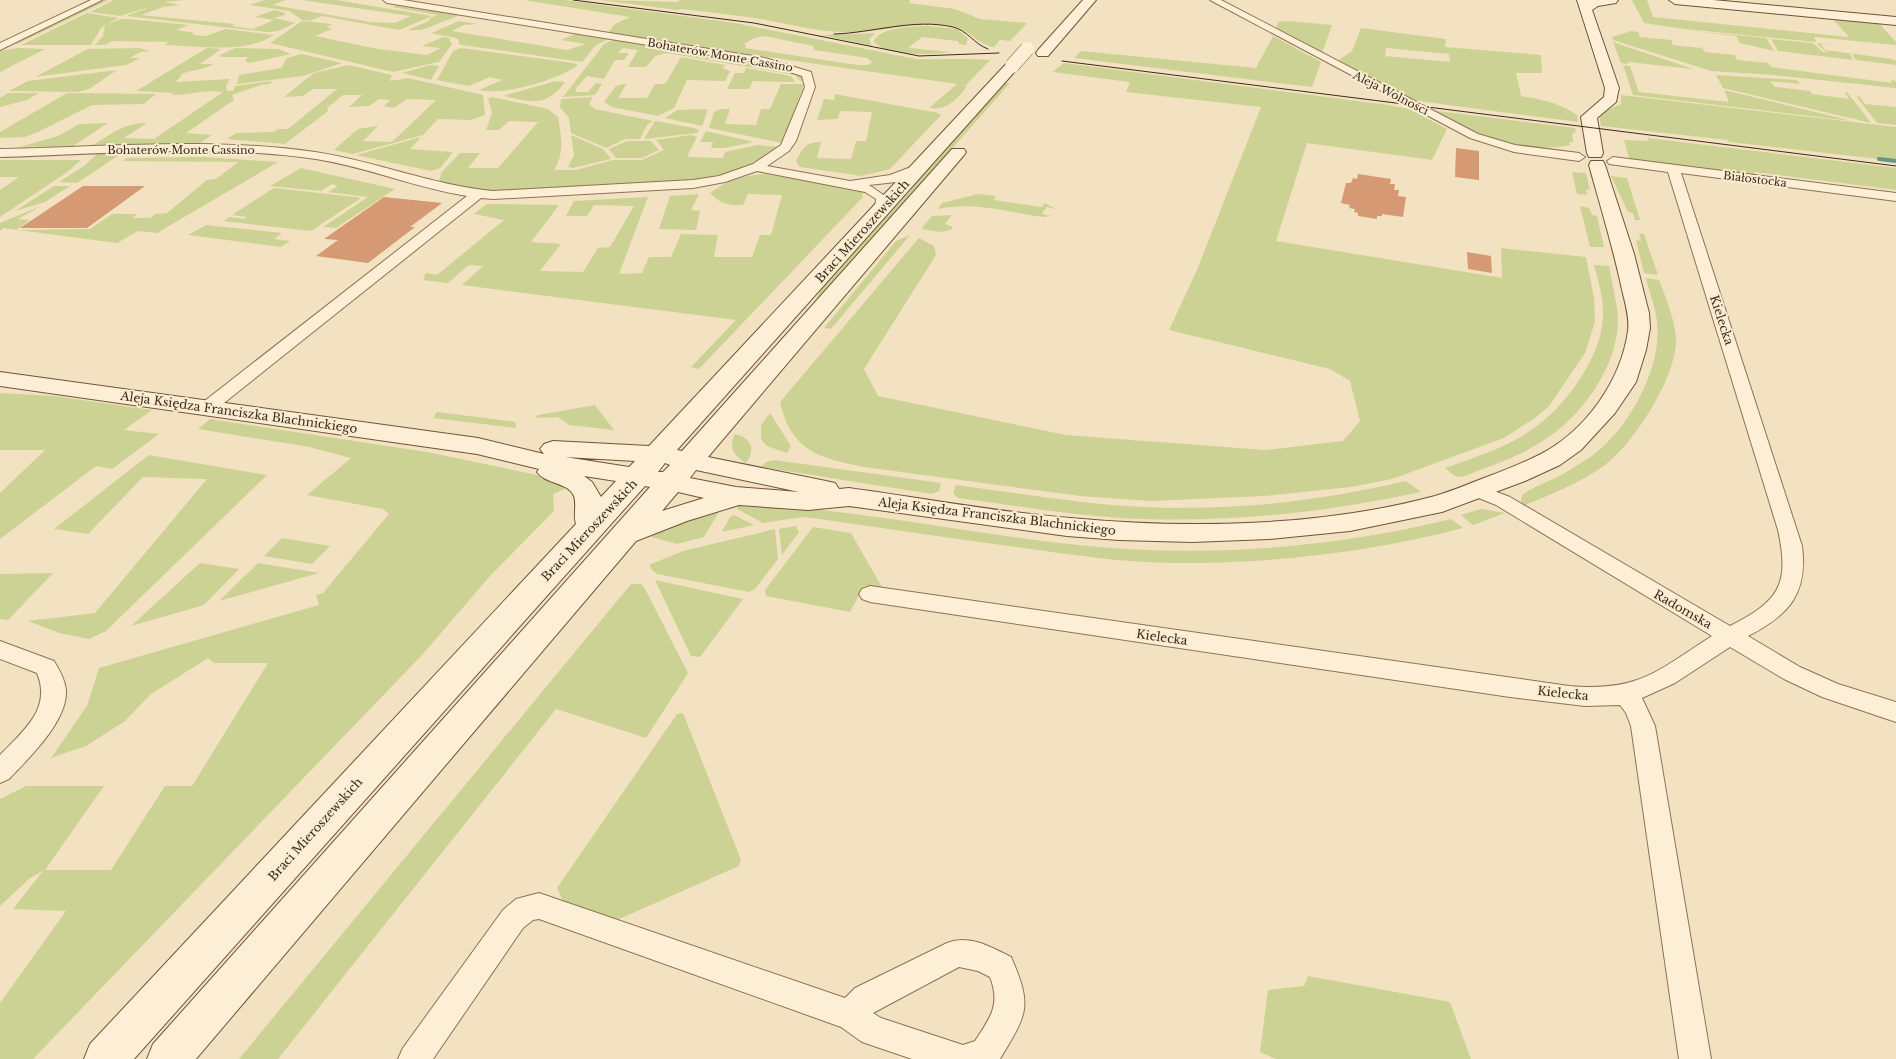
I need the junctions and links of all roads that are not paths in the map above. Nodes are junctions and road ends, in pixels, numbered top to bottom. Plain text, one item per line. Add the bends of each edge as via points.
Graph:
1 (98, 0) edge
2 (387, 0) edge
3 (1090, 0) edge
4 (1214, 0) edge
5 (1612, 0) edge
6 (1675, 0) edge
7 (1585, 5) edge
8 (1896, 21) edge
9 (1038, 36) dead end
10 (0, 47) edge
11 (1019, 71) junction
12 (972, 136) dead end
13 (0, 153) edge
14 (1596, 159) junction
15 (757, 167) junction
16 (919, 168) junction
17 (1673, 168) junction
18 (843, 183) junction
19 (478, 194) junction
20 (1896, 197) edge
21 (882, 209) junction
22 (0, 379) edge
23 (208, 407) junction
24 (690, 418) junction
25 (721, 424) junction
26 (478, 446) junction
27 (620, 451) junction
28 (657, 454) junction
29 (532, 460) junction
30 (690, 460) junction
31 (749, 472) junction
32 (638, 476) junction
33 (671, 482) junction
34 (1478, 491) junction
35 (736, 496) junction
36 (849, 497) junction
37 (608, 532) junction
38 (870, 594) dead end
39 (1729, 636) junction
40 (0, 650) edge
41 (1626, 695) junction
42 (1896, 712) edge
43 (0, 772) edge
44 (850, 1015) junction
45 (105, 1059) edge
46 (168, 1059) edge
47 (414, 1059) edge
48 (960, 1059) edge
49 (966, 1059) edge
50 (1695, 1059) edge

1 - 10 street
2 - 15 street, Bohaterów Monte Cassino via 765,61 801,70 808,74 811,83 790,142 777,155
3 - 11 street, Braci Mieroszewskich via 1044,53
4 - 14 street, Aleja Wolności via 1474,136 1514,148
5 - 7 street, Aleja Księdza Franciszka Blachnickiego
6 - 8 street
7 - 14 street, Aleja Księdza Franciszka Blachnickiego via 1612,88 1611,99 1589,117
9 - 11 street, Braci Mieroszewskich, bridge via 1027,49
11 - 16 street, Braci Mieroszewskich
12 - 25 street, Braci Mieroszewskich
13 - 19 street, Bohaterów Monte Cassino via 208,148 264,150 316,156
14 - 17 street, Białostocka
14 - 34 street, Aleja Księdza Franciszka Blachnickiego via 1638,313 1638,336 1630,366 1607,408 1572,446 1551,459
15 - 18 street
15 - 19 street, Bohaterów Monte Cassino via 693,184
16 - 18 street via 882,181
16 - 21 street, Braci Mieroszewskich
17 - 20 street, Białostocka
17 - 39 street, Kielecka via 1788,530 1793,558 1786,596 1758,621
18 - 21 street via 877,193 883,199
19 - 23 street
21 - 24 street, Braci Mieroszewskich
22 - 23 street, Aleja Księdza Franciszka Blachnickiego
23 - 26 street, Aleja Księdza Franciszka Blachnickiego
24 - 27 street
24 - 28 street, Braci Mieroszewskich
25 - 30 street, Braci Mieroszewskich
25 - 31 street via 725,450
26 - 27 street, Aleja Księdza Franciszka Blachnickiego
26 - 29 street, Aleja Księdza Franciszka Blachnickiego
27 - 28 street, Aleja Księdza Franciszka Blachnickiego
28 - 30 street, Aleja Księdza Franciszka Blachnickiego
28 - 32 street, Braci Mieroszewskich
29 - 32 street, Aleja Księdza Franciszka Blachnickiego
29 - 37 street via 580,484 588,500 586,516
30 - 31 street, Aleja Księdza Franciszka Blachnickiego
30 - 33 street, Braci Mieroszewskich
31 - 36 street, Aleja Księdza Franciszka Blachnickiego via 818,486
32 - 33 street, Aleja Księdza Franciszka Blachnickiego
32 - 37 street, Braci Mieroszewskich
33 - 35 street, Aleja Księdza Franciszka Blachnickiego
33 - 37 street, Braci Mieroszewskich
34 - 36 street, Aleja Księdza Franciszka Blachnickiego via 1442,504 1350,522 1192,533 1067,526
34 - 39 street, Radomska via 1503,501
35 - 36 street, Aleja Księdza Franciszka Blachnickiego via 808,500
35 - 37 street
37 - 45 street, Braci Mieroszewskich
37 - 46 street, Braci Mieroszewskich
38 - 41 street, Kielecka via 1510,688 1591,696
39 - 41 street, Kielecka via 1655,682
39 - 42 street, Radomska via 1830,691
40 - 43 street via 46,667 54,698 30,740
41 - 50 street via 1637,709 1643,726
44 - 47 street via 539,906 526,908 514,919
44 - 48 street via 873,1031
44 - 49 street via 866,999 957,953 982,957 1001,968 1009,988 1009,1016 985,1054

